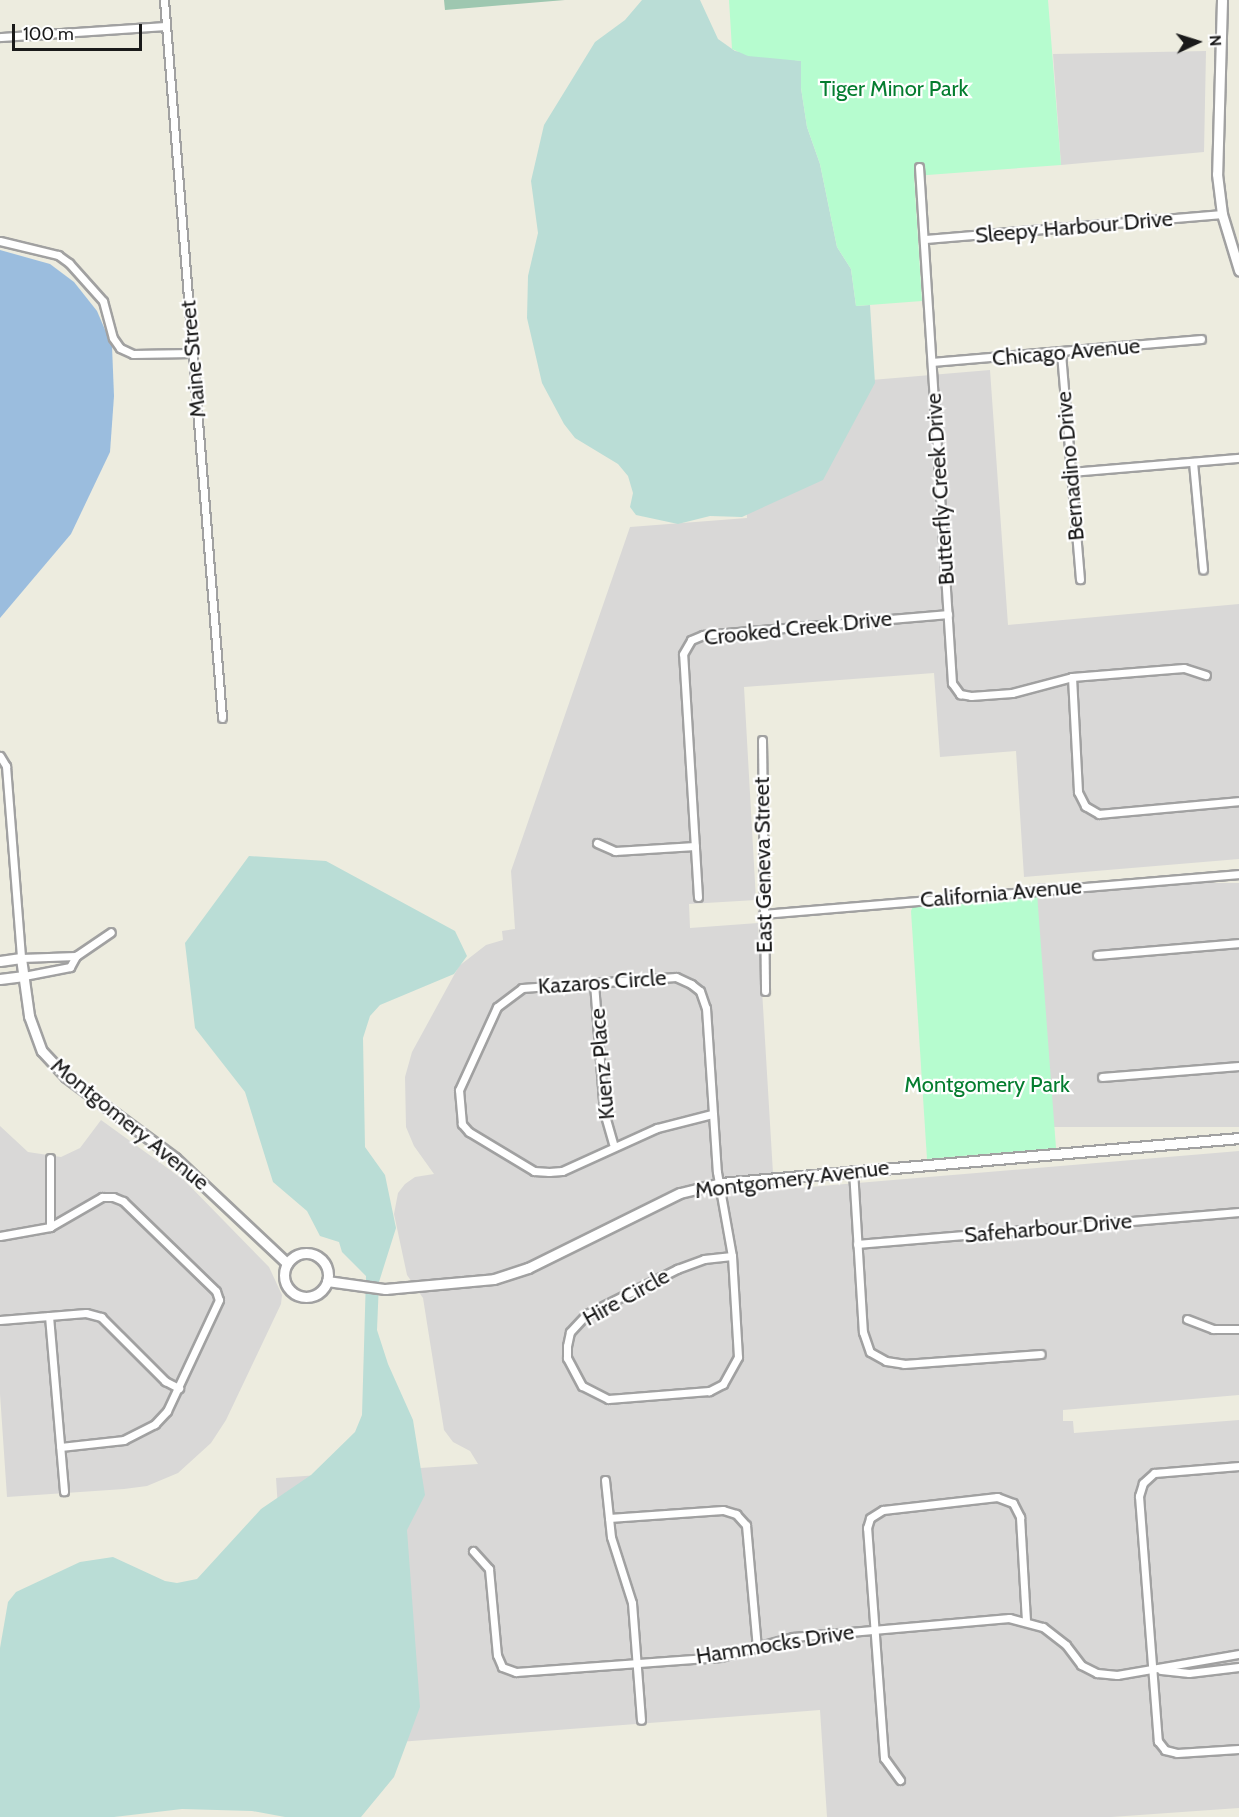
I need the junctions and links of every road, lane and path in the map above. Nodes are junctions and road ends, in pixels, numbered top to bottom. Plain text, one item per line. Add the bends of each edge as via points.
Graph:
1 (164, 0) edge
2 (1222, 0) edge
3 (166, 26) junction
4 (0, 37) edge
5 (919, 167) dead end
6 (1222, 214) junction
7 (926, 239) junction
8 (0, 241) edge
9 (1239, 270) edge
10 (1201, 339) dead end
11 (192, 353) junction
12 (1061, 353) junction
13 (932, 362) junction
14 (1239, 459) edge
15 (1193, 462) junction
16 (1071, 472) junction
17 (1203, 570) dead end
18 (1080, 579) dead end
19 (948, 614) junction
20 (1206, 675) dead end
21 (1072, 677) junction
22 (222, 718) dead end
23 (762, 740) dead end
24 (0, 756) edge
25 (1239, 801) edge
26 (597, 843) dead end
27 (695, 846) junction
28 (1239, 874) edge
29 (698, 897) dead end
30 (763, 914) junction
31 (111, 932) dead end
32 (1239, 943) edge
33 (1097, 955) dead end
34 (76, 956) junction
35 (21, 958) junction
36 (0, 961) edge
37 (24, 976) junction
38 (0, 979) edge
39 (594, 983) junction
40 (765, 991) dead end
41 (1239, 1066) edge
42 (1102, 1077) dead end
43 (712, 1114) junction
44 (1239, 1138) edge
45 (613, 1144) junction
46 (50, 1158) dead end
47 (853, 1170) junction
48 (721, 1184) junction
49 (1239, 1212) edge
50 (50, 1227) junction
51 (0, 1236) edge
52 (857, 1244) junction
53 (732, 1256) junction
54 (287, 1263) junction
55 (327, 1281) junction
56 (49, 1316) junction
57 (1187, 1319) dead end
58 (0, 1320) edge
59 (1239, 1329) edge
60 (1041, 1354) dead end
61 (179, 1388) junction
62 (60, 1446) junction
63 (1239, 1466) edge
64 (605, 1480) dead end
65 (64, 1491) dead end
66 (609, 1518) junction
67 (473, 1551) dead end
68 (1026, 1620) junction
69 (874, 1629) junction
70 (757, 1648) junction
71 (1239, 1653) edge
72 (636, 1660) junction
73 (1239, 1667) edge
74 (1153, 1670) junction
75 (641, 1720) dead end
76 (1239, 1749) edge
77 (900, 1780) dead end

1 - 3 street, Maine Street
2 - 6 street via 1217,137
3 - 4 street
3 - 11 street, Maine Street
5 - 7 street, Butterfly Creek Drive
6 - 7 street, Sleepy Harbour Drive
6 - 9 street
7 - 13 street, Butterfly Creek Drive
8 - 11 street via 58,255 69,263 103,301 113,338 120,348 133,354
10 - 12 street, Chicago Avenue
11 - 22 street, Maine Street
12 - 13 street, Chicago Avenue
12 - 16 street, Bernadino Drive
13 - 19 street, Butterfly Creek Drive
14 - 15 street
15 - 16 street
15 - 17 street
16 - 18 street, Bernadino Drive
19 - 21 street, Butterfly Creek Drive via 952,683 960,694 1012,693
19 - 27 street, Crooked Creek Drive via 703,635 690,640 683,654
20 - 21 street via 1184,668
21 - 25 street via 1078,792 1085,806 1099,814
23 - 30 street, East Geneva Street
24 - 35 street via 6,766
26 - 27 street via 615,851
27 - 29 street, Crooked Creek Drive
28 - 30 street, California Avenue
30 - 40 street, East Geneva Street
31 - 34 street
32 - 33 street
34 - 35 street
34 - 37 street via 70,967
35 - 36 street
35 - 37 street, Montgomery Avenue
37 - 38 street
37 - 54 street, Montgomery Avenue via 29,1016 48,1058 66,1077 200,1179
39 - 43 street, Kazaros Circle via 676,977 700,991 706,1008
39 - 45 street, Kuenz Place via 604,1112
39 - 45 street, Kazaros Circle via 522,988 508,995 497,1007 459,1090 459,1107 462,1124 469,1132 534,1171 562,1171
41 - 42 street
43 - 45 street, Kazaros Circle via 683,1119
43 - 48 street, Kazaros Circle
44 - 47 street, Montgomery Avenue
46 - 50 street
47 - 48 street, Montgomery Avenue
47 - 52 street
48 - 53 street, Hire Circle
48 - 55 street, Montgomery Avenue via 680,1193 528,1268 494,1279 385,1289
49 - 52 street, Safeharbour Drive
50 - 51 street
50 - 61 street via 102,1197 113,1197 123,1201 216,1291 217,1310
52 - 60 street via 863,1332 870,1352 886,1361 904,1364
53 - 53 street, Hire Circle via 704,1259 677,1269 586,1314 570,1332 567,1346 567,1358 582,1386 608,1399 709,1391 723,1384 738,1357
54 - 55 street via 297,1255 312,1253 327,1266
54 - 55 street via 284,1278 295,1295 318,1294
56 - 58 street
56 - 61 street via 86,1313 101,1317 165,1381
56 - 62 street
57 - 59 street via 1213,1329
61 - 62 street via 155,1424 124,1440
62 - 65 street
63 - 74 street via 1154,1473 1143,1483 1139,1496
64 - 66 street
66 - 70 street via 723,1510 736,1514 746,1525
66 - 72 street via 632,1603
67 - 72 street, Hammocks Drive via 489,1569 497,1655 502,1667 516,1672
68 - 69 street, Hammocks Drive via 1009,1618
68 - 69 street via 1020,1517 1013,1503 997,1497 883,1510 870,1518 867,1528
68 - 74 street, Hammocks Drive via 1043,1627 1066,1645 1081,1665 1096,1673
69 - 70 street, Hammocks Drive via 793,1636
69 - 77 street via 884,1758
70 - 72 street, Hammocks Drive via 720,1657
71 - 74 street, Hammocks Drive
72 - 75 street
73 - 74 street, Hammocks Drive via 1189,1673
74 - 76 street via 1158,1741 1165,1750 1178,1753

